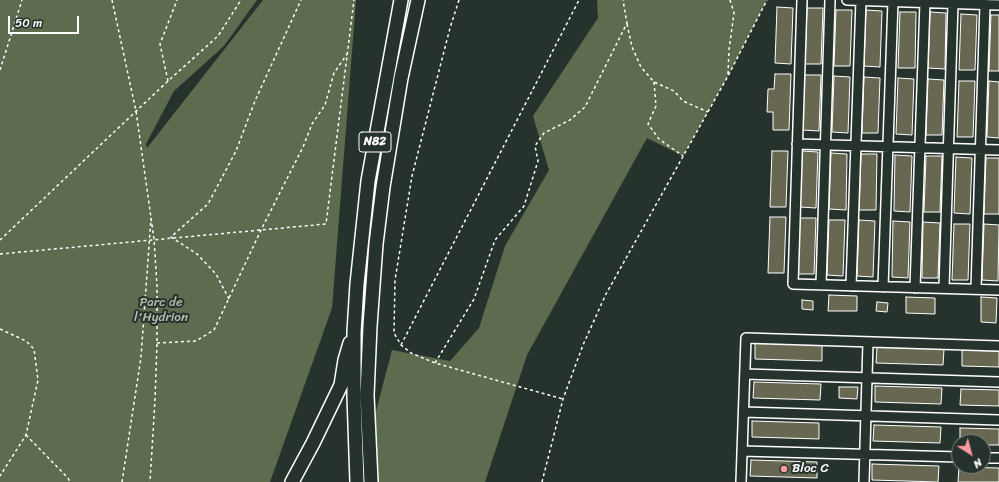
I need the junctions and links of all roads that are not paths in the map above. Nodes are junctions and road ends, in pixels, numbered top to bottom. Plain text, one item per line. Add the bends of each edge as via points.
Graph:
1 (401, 0) edge
2 (418, 0) edge
3 (802, 0) edge
4 (830, 0) edge
5 (847, 0) edge
6 (861, 0) edge
7 (893, 1) junction
8 (924, 2) junction
9 (954, 3) junction
10 (985, 4) junction
11 (999, 5) edge
12 (797, 144) junction
13 (826, 144) junction
14 (856, 145) junction
15 (888, 146) junction
16 (920, 147) junction
17 (949, 148) junction
18 (981, 149) junction
19 (999, 150) edge
20 (821, 285) junction
21 (851, 286) junction
22 (883, 287) junction
23 (915, 288) junction
24 (944, 288) junction
25 (976, 289) junction
26 (999, 290) edge
27 (354, 332) junction
28 (868, 342) junction
29 (999, 346) edge
30 (745, 374) junction
31 (867, 378) junction
32 (999, 382) edge
33 (744, 412) junction
34 (866, 416) junction
35 (999, 420) edge
36 (742, 451) junction
37 (865, 454) junction
38 (951, 457) edge
39 (292, 482) edge
40 (357, 482) edge
41 (371, 482) edge
42 (741, 482) edge
43 (864, 482) edge

1 - 27 highway, N82 via 368,181
2 - 41 highway, N82 via 401,78 376,244 367,395
3 - 12 lane
4 - 13 lane
5 - 6 lane
6 - 7 lane
6 - 14 lane
7 - 8 lane
7 - 15 lane
8 - 9 lane
8 - 16 lane
9 - 10 lane
9 - 17 lane
10 - 11 lane
10 - 18 lane
12 - 13 lane
12 - 20 lane via 793,284
13 - 14 lane
13 - 20 lane
14 - 15 lane
14 - 21 lane
15 - 16 lane
15 - 22 lane
16 - 17 lane
16 - 23 lane
17 - 18 lane
17 - 24 lane
18 - 19 lane
18 - 25 lane
20 - 21 lane
21 - 22 lane
22 - 23 lane
23 - 24 lane
24 - 25 lane
25 - 26 lane
27 - 39 highway via 340,385
27 - 40 highway, N82
28 - 29 lane
28 - 30 lane via 746,338
28 - 31 lane
30 - 31 lane
30 - 33 lane
31 - 32 lane
31 - 34 lane
33 - 34 lane
33 - 36 lane
34 - 35 lane
34 - 37 lane
36 - 37 lane
36 - 42 lane
37 - 38 lane
37 - 43 lane

